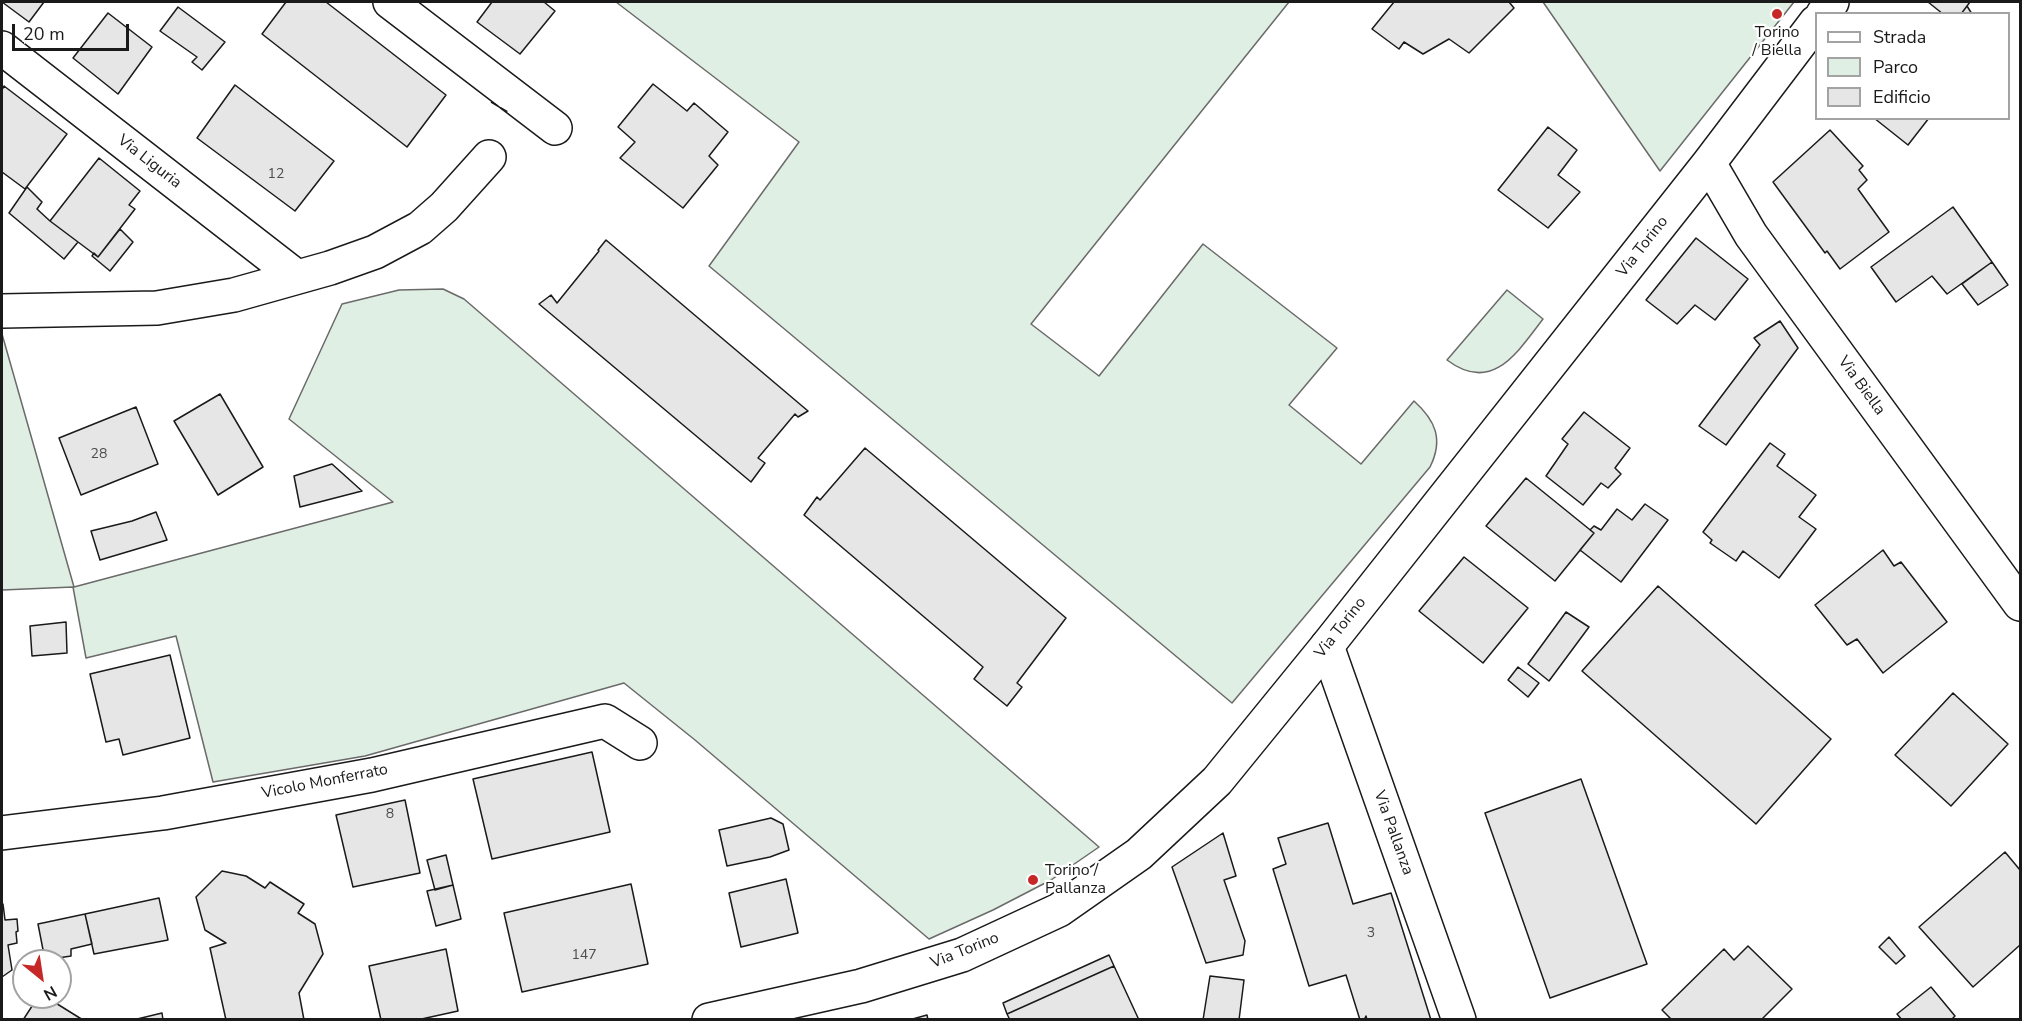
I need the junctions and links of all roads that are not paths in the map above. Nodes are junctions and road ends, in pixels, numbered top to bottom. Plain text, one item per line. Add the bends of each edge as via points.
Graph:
1 (390, 2) edge
2 (1815, 23) edge
3 (2, 48) edge
4 (555, 128) dead end
5 (489, 157) dead end
6 (1709, 163) junction
7 (297, 277) junction
8 (2, 311) edge
9 (2020, 604) edge
10 (1327, 646) junction
11 (640, 743) dead end
12 (2, 832) edge
13 (709, 1020) edge
14 (1460, 1020) edge

1 - 4 street
2 - 6 street, Via Torino
3 - 7 street, Via Liguria
5 - 7 street via 420,228 375,252
6 - 9 street, Via Biella via 1751,235
6 - 10 street, Via Torino
7 - 8 street via 234,295 157,308
10 - 13 street, Via Torino via 1217,781 1139,854 1059,910 962,954 913,970 861,986
10 - 14 street, Via Pallanza
11 - 12 street, Vicolo Monferrato via 604,721 372,775 163,813

